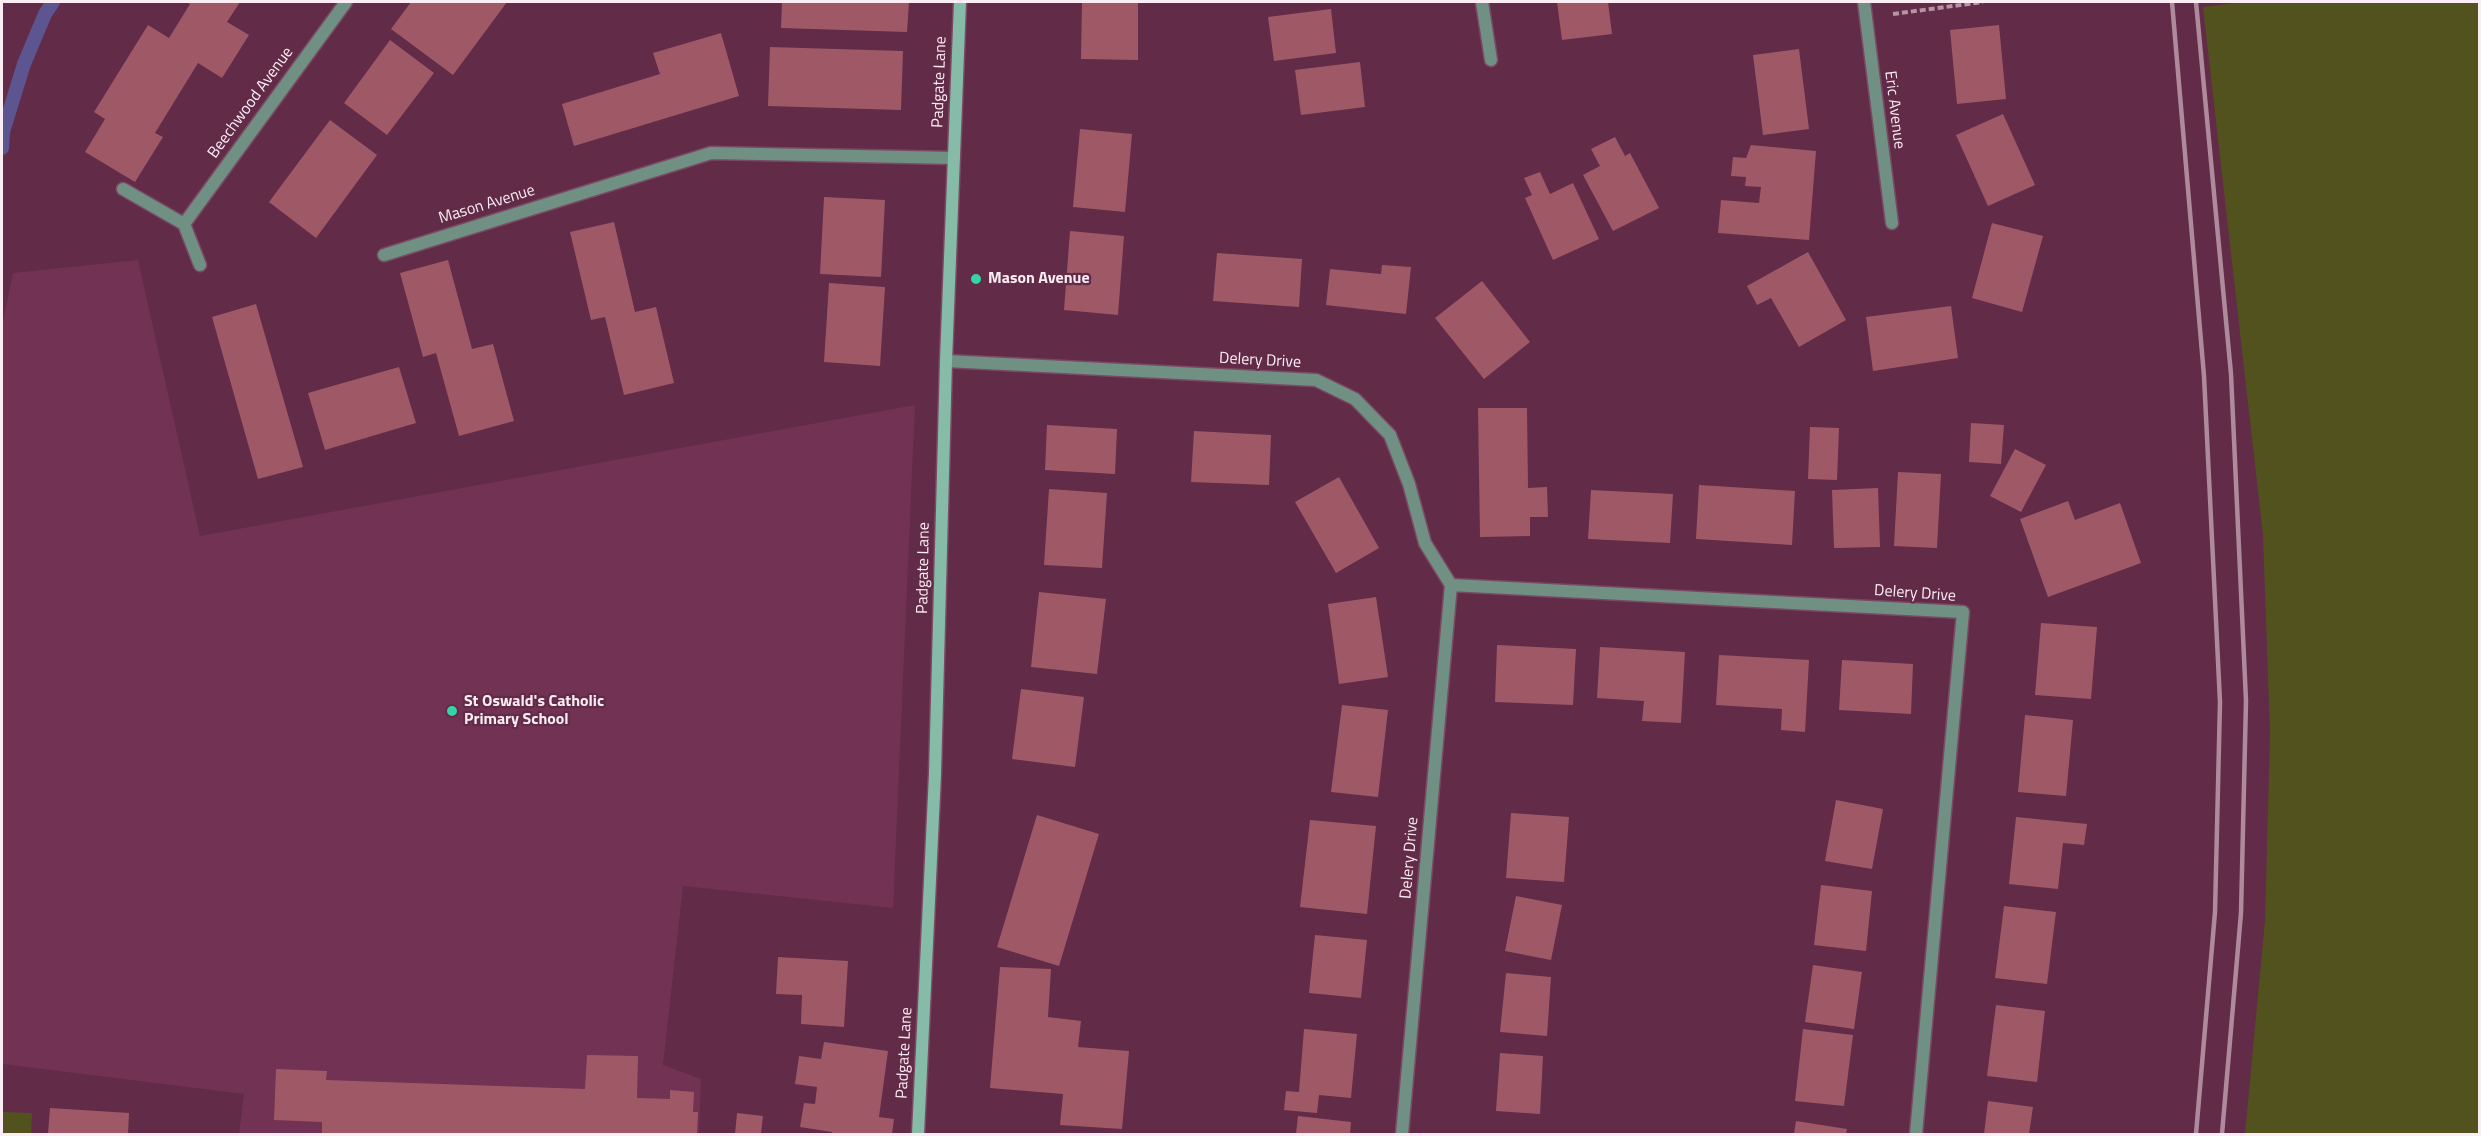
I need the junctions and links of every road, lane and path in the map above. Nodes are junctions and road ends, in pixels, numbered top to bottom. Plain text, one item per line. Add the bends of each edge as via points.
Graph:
1 (346, 2) edge
2 (960, 2) edge
3 (1482, 2) edge
4 (1864, 2) edge
5 (1983, 2) edge
6 (1866, 18) junction
7 (1491, 60) dead end
8 (954, 158) junction
9 (123, 189) dead end
10 (184, 224) junction
11 (1892, 224) dead end
12 (384, 255) dead end
13 (200, 265) dead end
14 (946, 361) junction
15 (1451, 585) junction
16 (918, 1134) edge
17 (1402, 1134) edge
18 (1916, 1134) edge

1 - 10 street, Beechwood Avenue
2 - 8 street, Padgate Lane
3 - 7 street
4 - 6 street, Eric Avenue
5 - 6 path
6 - 11 street, Eric Avenue
8 - 12 street, Mason Avenue via 711,153
8 - 14 street, Padgate Lane
9 - 10 street
10 - 13 street
14 - 15 street, Delery Drive via 1316,380 1355,399 1390,435 1425,543
14 - 16 street, Padgate Lane via 935,774
15 - 17 street, Delery Drive
15 - 18 street, Delery Drive via 1963,612

